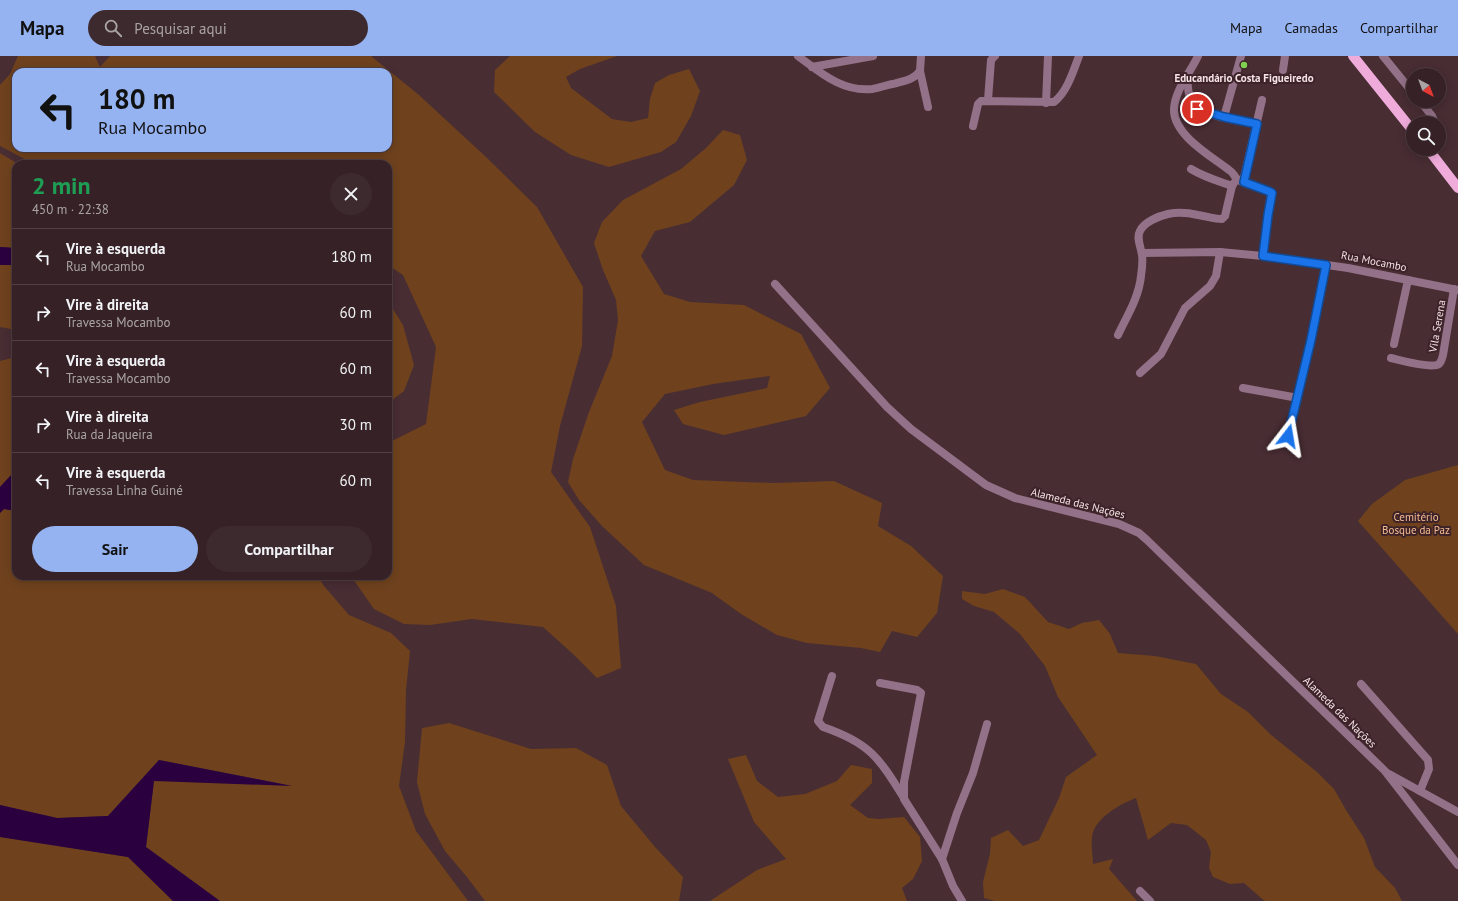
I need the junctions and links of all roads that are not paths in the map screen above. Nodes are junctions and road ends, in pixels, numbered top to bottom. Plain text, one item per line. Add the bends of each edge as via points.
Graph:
1 (799, 56) edge
2 (873, 56) edge
3 (921, 56) edge
4 (1048, 56) edge
5 (1079, 56) edge
6 (1198, 56) edge
7 (1241, 56) edge
8 (1286, 56) edge
9 (1383, 56) edge
10 (993, 58) edge
11 (1358, 58) edge
12 (812, 67) junction
13 (1283, 70) dead end
14 (920, 71) junction
15 (1187, 78) junction
16 (1406, 84) edge
17 (988, 100) junction
18 (1262, 100) dead end
19 (1046, 103) junction
20 (928, 107) dead end
21 (1426, 108) edge
22 (1432, 116) edge
23 (1224, 117) junction
24 (1406, 122) edge
25 (1257, 124) junction
26 (973, 126) dead end
27 (1433, 156) edge
28 (1191, 169) dead end
29 (1238, 182) junction
30 (1458, 188) edge
31 (1220, 252) junction
32 (1142, 253) junction
33 (1263, 256) junction
34 (1326, 265) junction
35 (1408, 280) junction
36 (775, 284) dead end
37 (1456, 290) edge
38 (1118, 335) dead end
39 (1394, 344) dead end
40 (1391, 358) dead end
41 (1140, 373) dead end
42 (1243, 388) dead end
43 (1298, 398) junction
44 (1288, 436) dead end
45 (832, 676) dead end
46 (880, 683) dead end
47 (1361, 684) dead end
48 (987, 724) dead end
49 (1385, 771) junction
50 (1420, 791) junction
51 (904, 799) junction
52 (1458, 812) edge
53 (942, 859) junction
54 (1458, 865) edge
55 (1140, 891) dead end
56 (962, 901) edge
57 (1150, 901) edge

1 - 12 street
2 - 12 street
3 - 14 street
4 - 19 street
5 - 19 street via 1061,97 1054,102
6 - 15 street
7 - 23 street
8 - 13 street
9 - 16 street
10 - 17 street
11 - 24 main road
12 - 14 street via 847,88 856,89 873,89 911,79
14 - 20 street
15 - 23 street via 1192,104 1197,109
15 - 29 street via 1175,101 1175,117 1189,138 1230,170
17 - 19 street
17 - 26 street via 979,102
18 - 25 street
21 - 22 street
23 - 25 street
25 - 29 street
27 - 30 main road
28 - 29 street via 1206,178
29 - 32 street via 1224,218 1179,213 1157,218 1139,232
29 - 33 street via 1272,193
31 - 32 street, Rua Mocambo
31 - 33 street, Rua Mocambo
31 - 41 street via 1216,276 1210,286 1185,308 1160,354
32 - 38 street via 1137,296
33 - 34 street, Rua Mocambo
34 - 35 street, Rua Mocambo
34 - 43 street
35 - 37 street, Rua Mocambo
35 - 39 street
36 - 49 street, Alameda das Nações via 887,407 911,429 986,485 1014,498 1119,524 1139,533
37 - 40 street, Vila Serena via 1440,363 1435,366
42 - 43 street
43 - 44 street
45 - 51 street via 818,721 823,727 851,738 869,750 883,765
46 - 51 street via 922,693 904,782
47 - 50 street via 1428,760 1429,769
48 - 53 street via 973,773
49 - 50 street, Alameda das Nações
49 - 54 street, Alameda das Nações
50 - 52 street, Alameda das Nações
51 - 53 street
53 - 56 street
55 - 57 street

